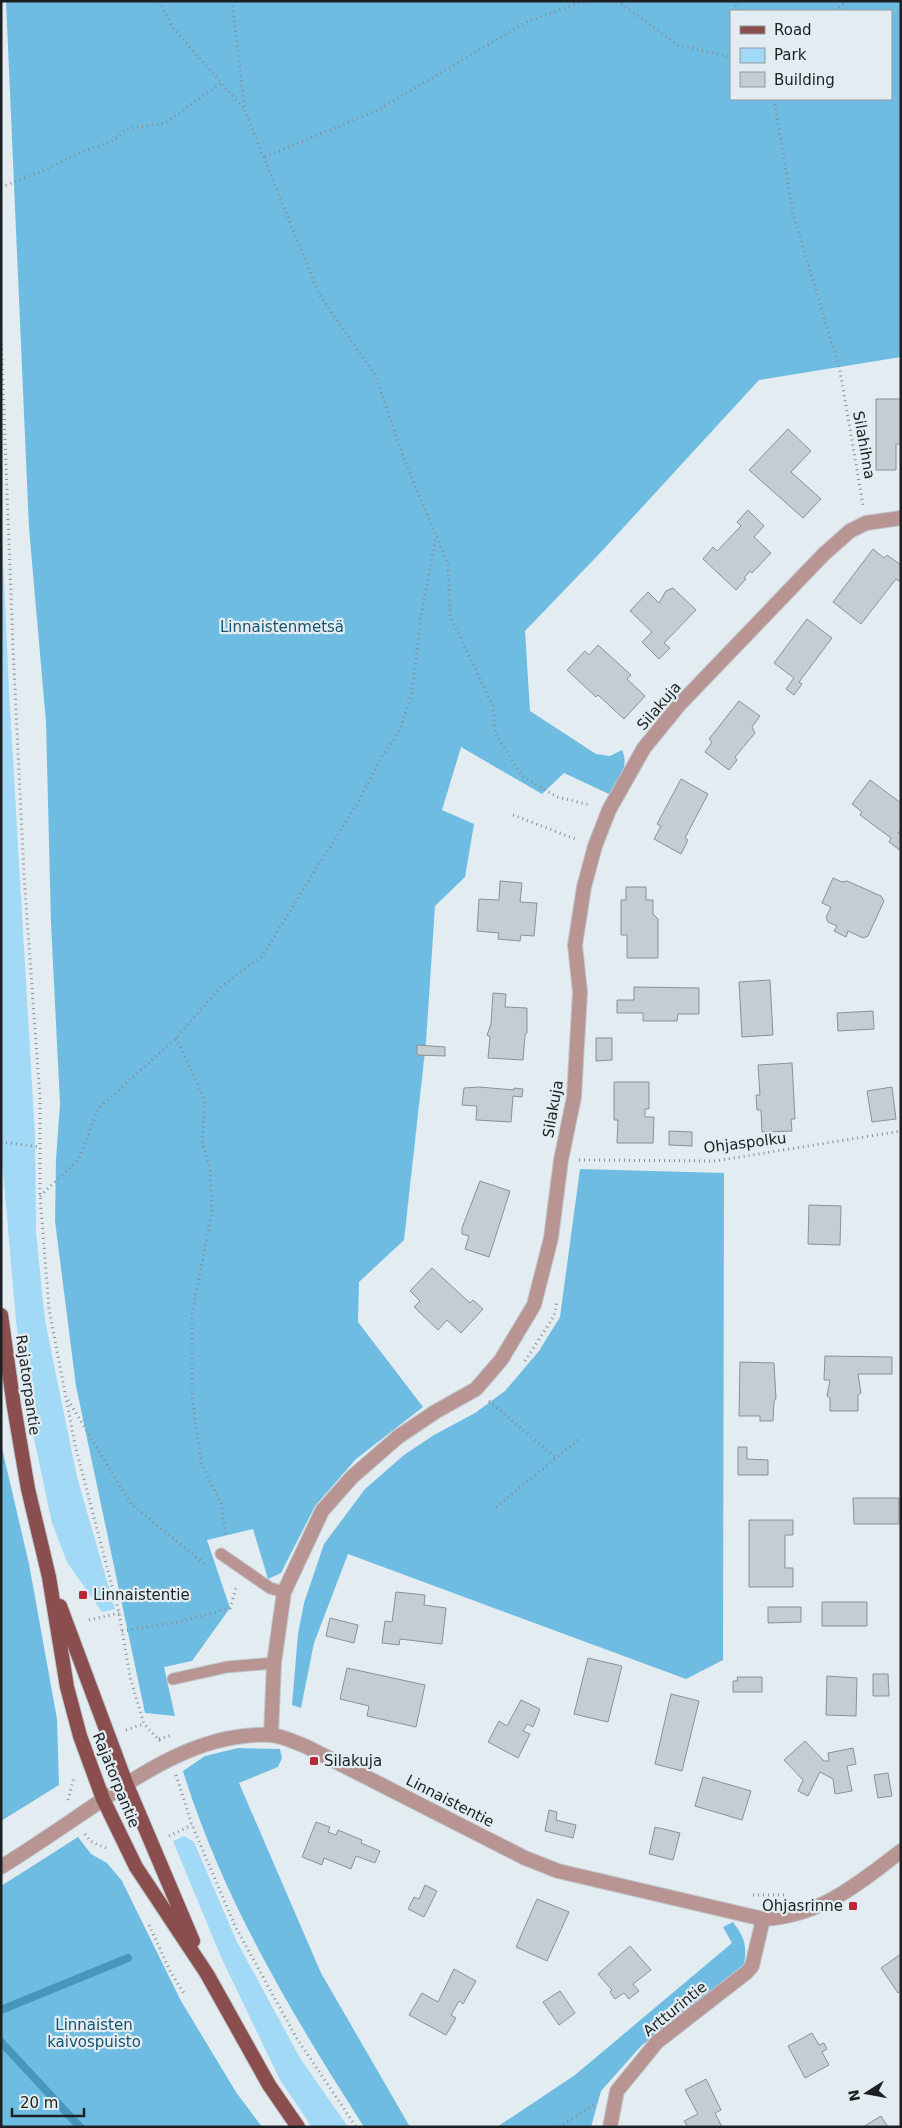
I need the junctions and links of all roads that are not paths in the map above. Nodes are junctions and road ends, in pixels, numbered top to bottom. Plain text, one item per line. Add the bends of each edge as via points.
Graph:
1 (901, 518) edge
2 (1, 1315) edge
3 (221, 1554) road end
4 (49, 1576) junction
5 (284, 1592) junction
6 (274, 1663) junction
7 (173, 1679) dead end
8 (271, 1735) junction
9 (126, 1783) junction
10 (104, 1799) junction
11 (901, 1851) edge
12 (1, 1867) edge
13 (763, 1919) junction
14 (207, 1974) junction
15 (298, 2127) edge
16 (610, 2127) edge

1 - 5 street, Silakuja via 866,523 850,531 824,554 680,705 644,748 609,810 584,887 576,945 580,992 574,1097 561,1160 551,1238 534,1305 501,1360 476,1389 398,1437 352,1476 322,1512
2 - 4 main road, Rajatorpantie via 28,1489
3 - 5 lane via 270,1588
4 - 9 main road, Rajatorpantie
4 - 10 main road, Rajatorpantie via 67,1687 80,1736
5 - 6 street, Silakuja
6 - 7 lane via 227,1667
6 - 8 street, Silakuja
8 - 9 street, Linnaistentie via 207,1744 169,1759
8 - 13 street, Linnaistentie via 305,1746 525,1858 558,1871
9 - 10 street, Linnaistentie
9 - 14 main road, Rajatorpantie
10 - 12 street, Linnaistentie
10 - 14 main road, Rajatorpantie via 136,1867
11 - 13 street, Linnaistentie via 832,1901 787,1918
13 - 16 street, Artturintie via 752,1966 657,2042 617,2091
14 - 15 main road, Rajatorpantie via 269,2084

